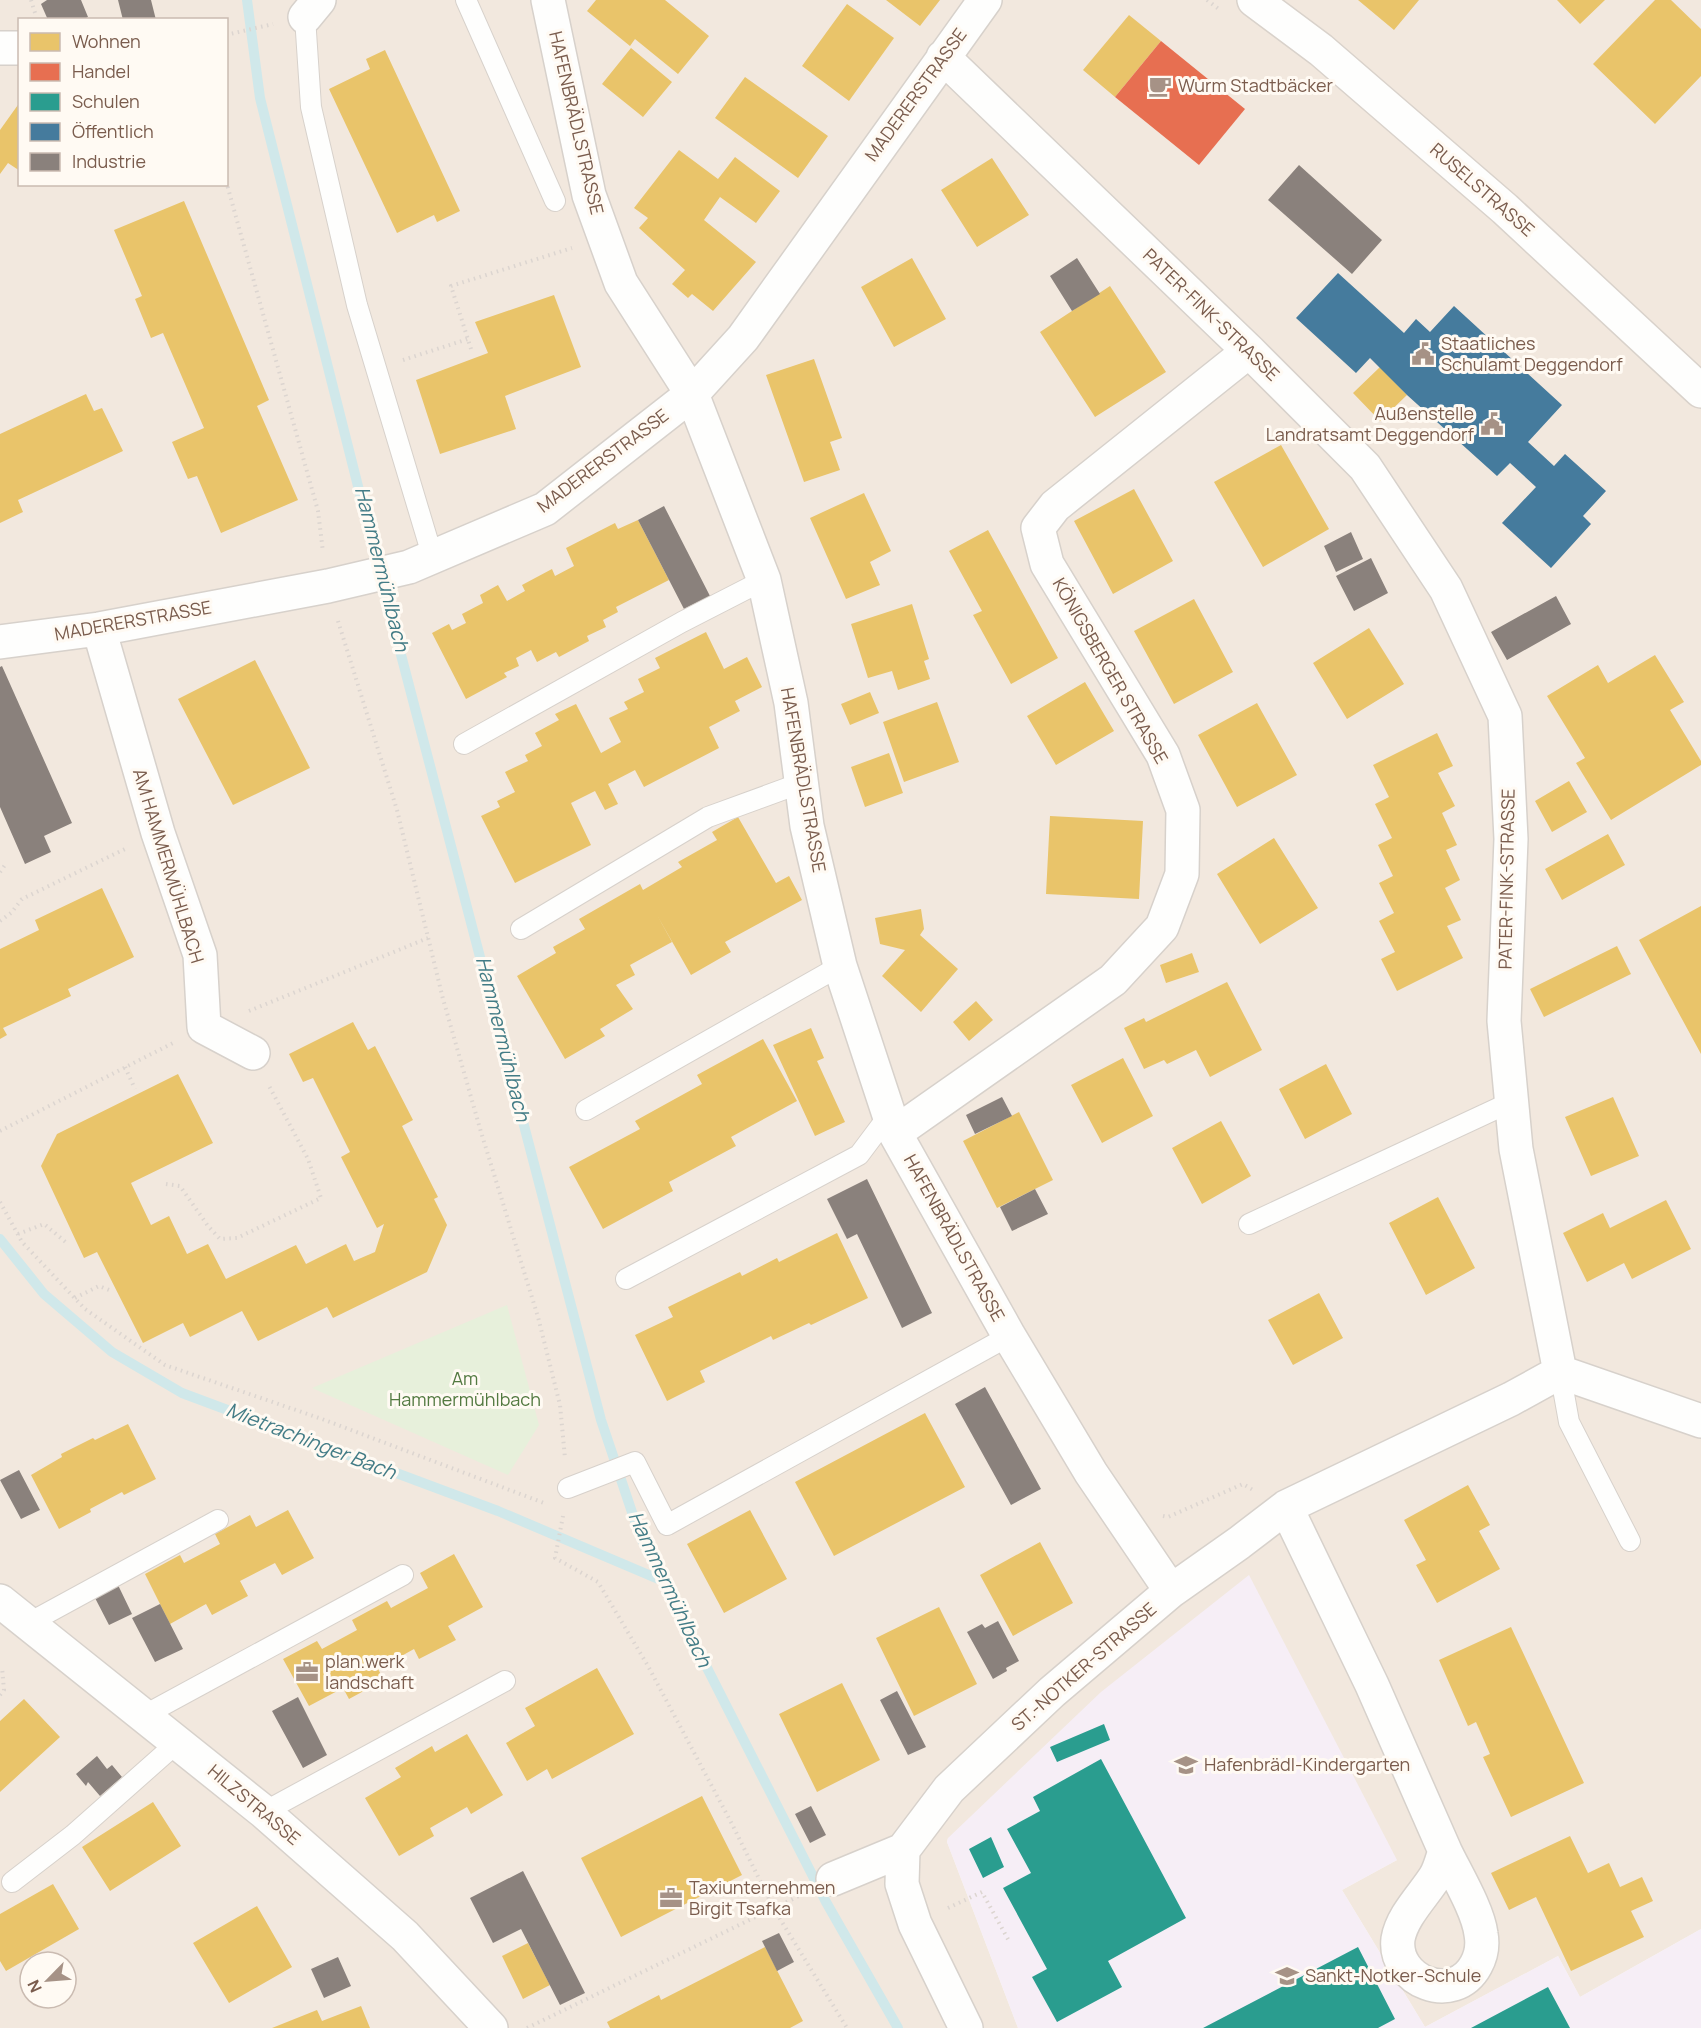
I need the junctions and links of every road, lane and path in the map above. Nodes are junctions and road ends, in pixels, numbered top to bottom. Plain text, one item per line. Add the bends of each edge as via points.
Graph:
1 (31, 0) edge
2 (466, 0) edge
3 (548, 0) edge
4 (985, 0) edge
5 (1254, 0) edge
6 (301, 13) edge
7 (37, 18) edge
8 (228, 34) edge
9 (0, 48) edge
10 (18, 48) edge
11 (943, 57) junction
12 (227, 186) edge
13 (555, 201) dead end
14 (604, 238) junction
15 (468, 339) junction
16 (471, 349) dead end
17 (1249, 351) junction
18 (376, 369) junction
19 (1701, 391) edge
20 (692, 394) junction
21 (421, 562) junction
22 (764, 580) junction
23 (333, 584) junction
24 (99, 628) junction
25 (0, 642) edge
26 (464, 744) dead end
27 (801, 783) junction
28 (158, 833) junction
29 (5, 864) dead end
30 (0, 872) edge
31 (0, 921) edge
32 (521, 929) dead end
33 (429, 938) junction
34 (840, 966) junction
35 (204, 1026) junction
36 (253, 1053) joint
37 (125, 1067) junction
38 (135, 1089) dead end
39 (1512, 1102) junction
40 (586, 1110) dead end
41 (892, 1124) junction
42 (0, 1131) edge
43 (166, 1184) dead end
44 (0, 1202) edge
45 (1249, 1224) dead end
46 (18, 1233) junction
47 (68, 1244) dead end
48 (626, 1279) dead end
49 (109, 1290) dead end
50 (75, 1298) junction
51 (1009, 1336) junction
52 (1560, 1372) junction
53 (1701, 1421) edge
54 (568, 1488) junction
55 (1113, 1504) junction
56 (1286, 1508) junction
57 (564, 1511) junction
58 (218, 1520) dead end
59 (1630, 1540) dead end
60 (403, 1575) dead end
61 (1171, 1591) junction
62 (0, 1601) edge
63 (29, 1623) junction
64 (2, 1667) dead end
65 (505, 1681) dead end
66 (0, 1695) edge
67 (143, 1716) junction
68 (178, 1742) junction
69 (264, 1812) junction
70 (903, 1850) junction
71 (1445, 1851) dead end
72 (833, 1878) dead end
73 (12, 1882) dead end
74 (774, 1909) junction
75 (915, 1924) junction
76 (1009, 1941) dead end
77 (491, 2028) edge
78 (527, 2028) edge
79 (847, 2028) edge
80 (966, 2028) edge

1 - 7 path
2 - 13 lane
3 - 14 street, HAFENBRÄDLSTRASSE via 589,195
4 - 11 street, MADERERSTRASSE
5 - 19 street, RUSELSTRASSE via 1321,50 1505,209
6 - 8 path
6 - 18 lane via 311,107 357,305
9 - 10 street
11 - 17 street, PATER-FINK-STRASSE
11 - 20 street, MADERERSTRASSE via 743,338
12 - 23 path via 318,511
14 - 15 path via 451,286
14 - 20 street, HAFENBRÄDLSTRASSE via 621,283
15 - 16 path
15 - 18 path
17 - 39 street, PATER-FINK-STRASSE via 1365,467 1446,589 1505,716 1511,839 1504,1021
17 - 41 street, KÖNIGSBERGER STRASSE via 1055,506 1038,528 1047,564 1163,755 1183,810 1182,874 1162,927 1113,980
18 - 21 lane
20 - 21 street, MADERERSTRASSE via 545,509
20 - 22 street, HAFENBRÄDLSTRASSE
21 - 23 street, MADERERSTRASSE
22 - 26 lane
22 - 27 street, HAFENBRÄDLSTRASSE via 791,703
23 - 24 street, MADERERSTRASSE
23 - 33 path
24 - 25 street, MADERERSTRASSE
24 - 28 street, AM HAMMERMÜHLBACH
27 - 32 lane via 708,817
27 - 34 street, HAFENBRÄDLSTRASSE via 807,826
28 - 31 path via 22,899
28 - 35 street, AM HAMMERMÜHLBACH via 200,955
29 - 30 path
33 - 35 path
33 - 54 path via 481,1132 538,1317 560,1405
34 - 40 lane
34 - 41 street, HAFENBRÄDLSTRASSE
35 - 36 street
35 - 37 path
36 - 43 path via 308,1160 321,1198 237,1238 220,1239 180,1186
37 - 38 path
37 - 42 path
39 - 45 lane
39 - 52 street, PATER-FINK-STRASSE via 1516,1149
41 - 48 lane via 859,1155
41 - 51 street, HAFENBRÄDLSTRASSE
44 - 46 path
46 - 47 path via 44,1224
46 - 50 path
49 - 50 path via 99,1286
50 - 57 path via 165,1365
51 - 54 lane via 667,1525 635,1462
51 - 55 street, HAFENBRÄDLSTRASSE
52 - 53 street
52 - 56 street, ST.-NOTKER-STRASSE
52 - 59 lane via 1569,1422
54 - 57 path
55 - 56 path via 1168,1517 1243,1484
55 - 61 street, HAFENBRÄDLSTRASSE
56 - 61 street, ST.-NOTKER-STRASSE
56 - 71 street via 1372,1685
57 - 74 path via 555,1558 598,1582 648,1666
58 - 63 lane
60 - 67 lane
61 - 70 street, ST.-NOTKER-STRASSE via 1052,1692 949,1790
62 - 63 street, HILZSTRASSE
63 - 67 street, HILZSTRASSE
64 - 66 path via 4,1690
65 - 69 lane
67 - 68 street, HILZSTRASSE
68 - 69 street, HILZSTRASSE
68 - 73 lane via 73,1835
69 - 77 street, HILZSTRASSE via 405,1936
70 - 72 street
70 - 75 street via 902,1884
74 - 78 path
74 - 79 path
75 - 76 path via 982,1892
75 - 80 street

